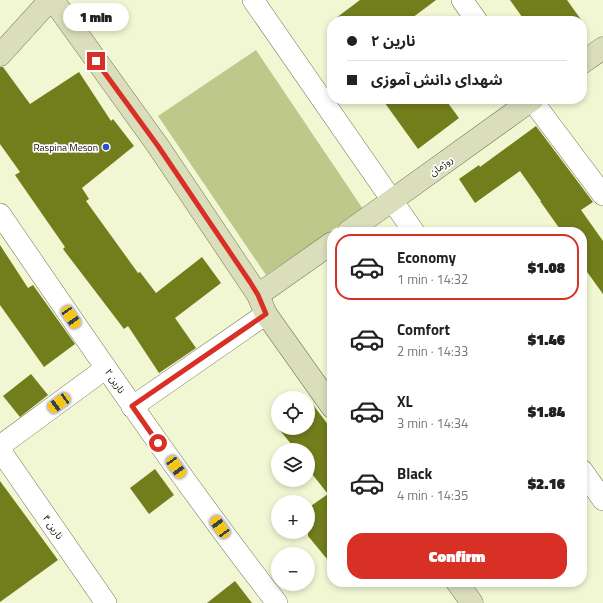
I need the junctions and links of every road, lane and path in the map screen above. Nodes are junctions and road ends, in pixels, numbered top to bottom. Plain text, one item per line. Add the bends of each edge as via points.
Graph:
1 (51, 0) edge
2 (462, 0) edge
3 (260, 3) edge
4 (473, 16) edge
5 (603, 48) edge
6 (0, 55) edge
7 (587, 59) edge
8 (327, 104) edge
9 (327, 104) edge
10 (525, 104) edge
11 (536, 104) edge
12 (603, 195) edge
13 (392, 201) junction
14 (0, 214) edge
15 (355, 227) edge
16 (410, 227) edge
17 (327, 247) edge
18 (262, 304) junction
19 (106, 368) junction
20 (327, 400) edge
21 (132, 406) junction
22 (0, 446) edge
23 (0, 450) edge
24 (587, 477) edge
25 (603, 500) edge
26 (461, 587) edge
27 (106, 603) edge
28 (277, 603) edge
29 (472, 603) edge

1 - 6 street
1 - 18 street via 158,146
2 - 4 street
3 - 8 street
5 - 7 street
9 - 13 street
10 - 13 street, روژمان
11 - 12 street
13 - 15 street, روژمان
13 - 16 street
14 - 19 street, نارین ۲
17 - 18 street
18 - 20 street
18 - 21 street
19 - 21 street, نارین ۲
19 - 22 street
21 - 28 street, نارین ۲
23 - 27 street, نارین ۴
24 - 25 street
26 - 29 street

